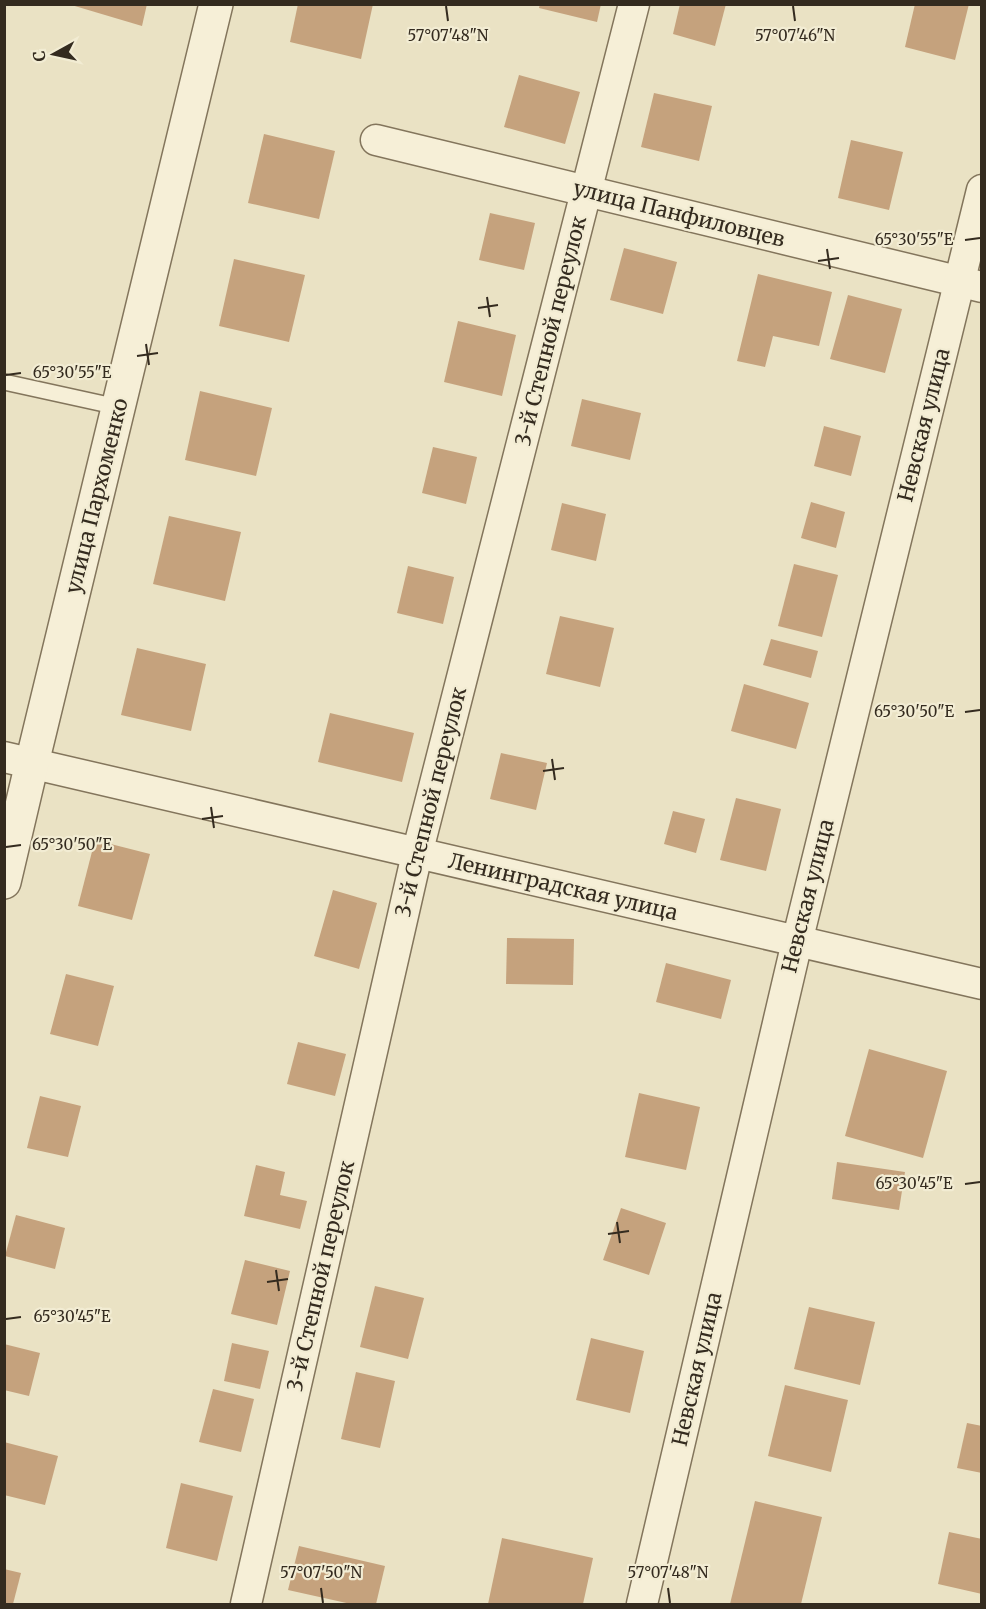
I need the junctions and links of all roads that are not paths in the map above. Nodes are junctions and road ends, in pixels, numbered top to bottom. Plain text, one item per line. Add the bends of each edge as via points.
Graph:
1 (216, 4) edge
2 (634, 4) edge
3 (376, 140) dead end
4 (981, 190) edge
5 (587, 191) junction
6 (970, 284) edge
7 (4, 382) edge
8 (118, 407) junction
9 (18, 760) edge
10 (417, 854) junction
11 (4, 882) edge
12 (797, 942) junction
13 (981, 984) edge
14 (246, 1605) edge
15 (642, 1605) edge

1 - 8 street, улица Пархоменко
2 - 5 street, 3-й Степной переулок
3 - 5 street, улица Панфиловцев
4 - 6 street, Невская улица
5 - 6 street, улица Панфиловцев
5 - 10 street, 3-й Степной переулок
6 - 12 street, Невская улица
7 - 8 lane
8 - 9 street, улица Пархоменко
9 - 10 street, Ленинградская улица
9 - 11 street, улица Пархоменко
10 - 12 street, Ленинградская улица
10 - 14 street, 3-й Степной переулок
12 - 13 street, Ленинградская улица
12 - 15 street, Невская улица

